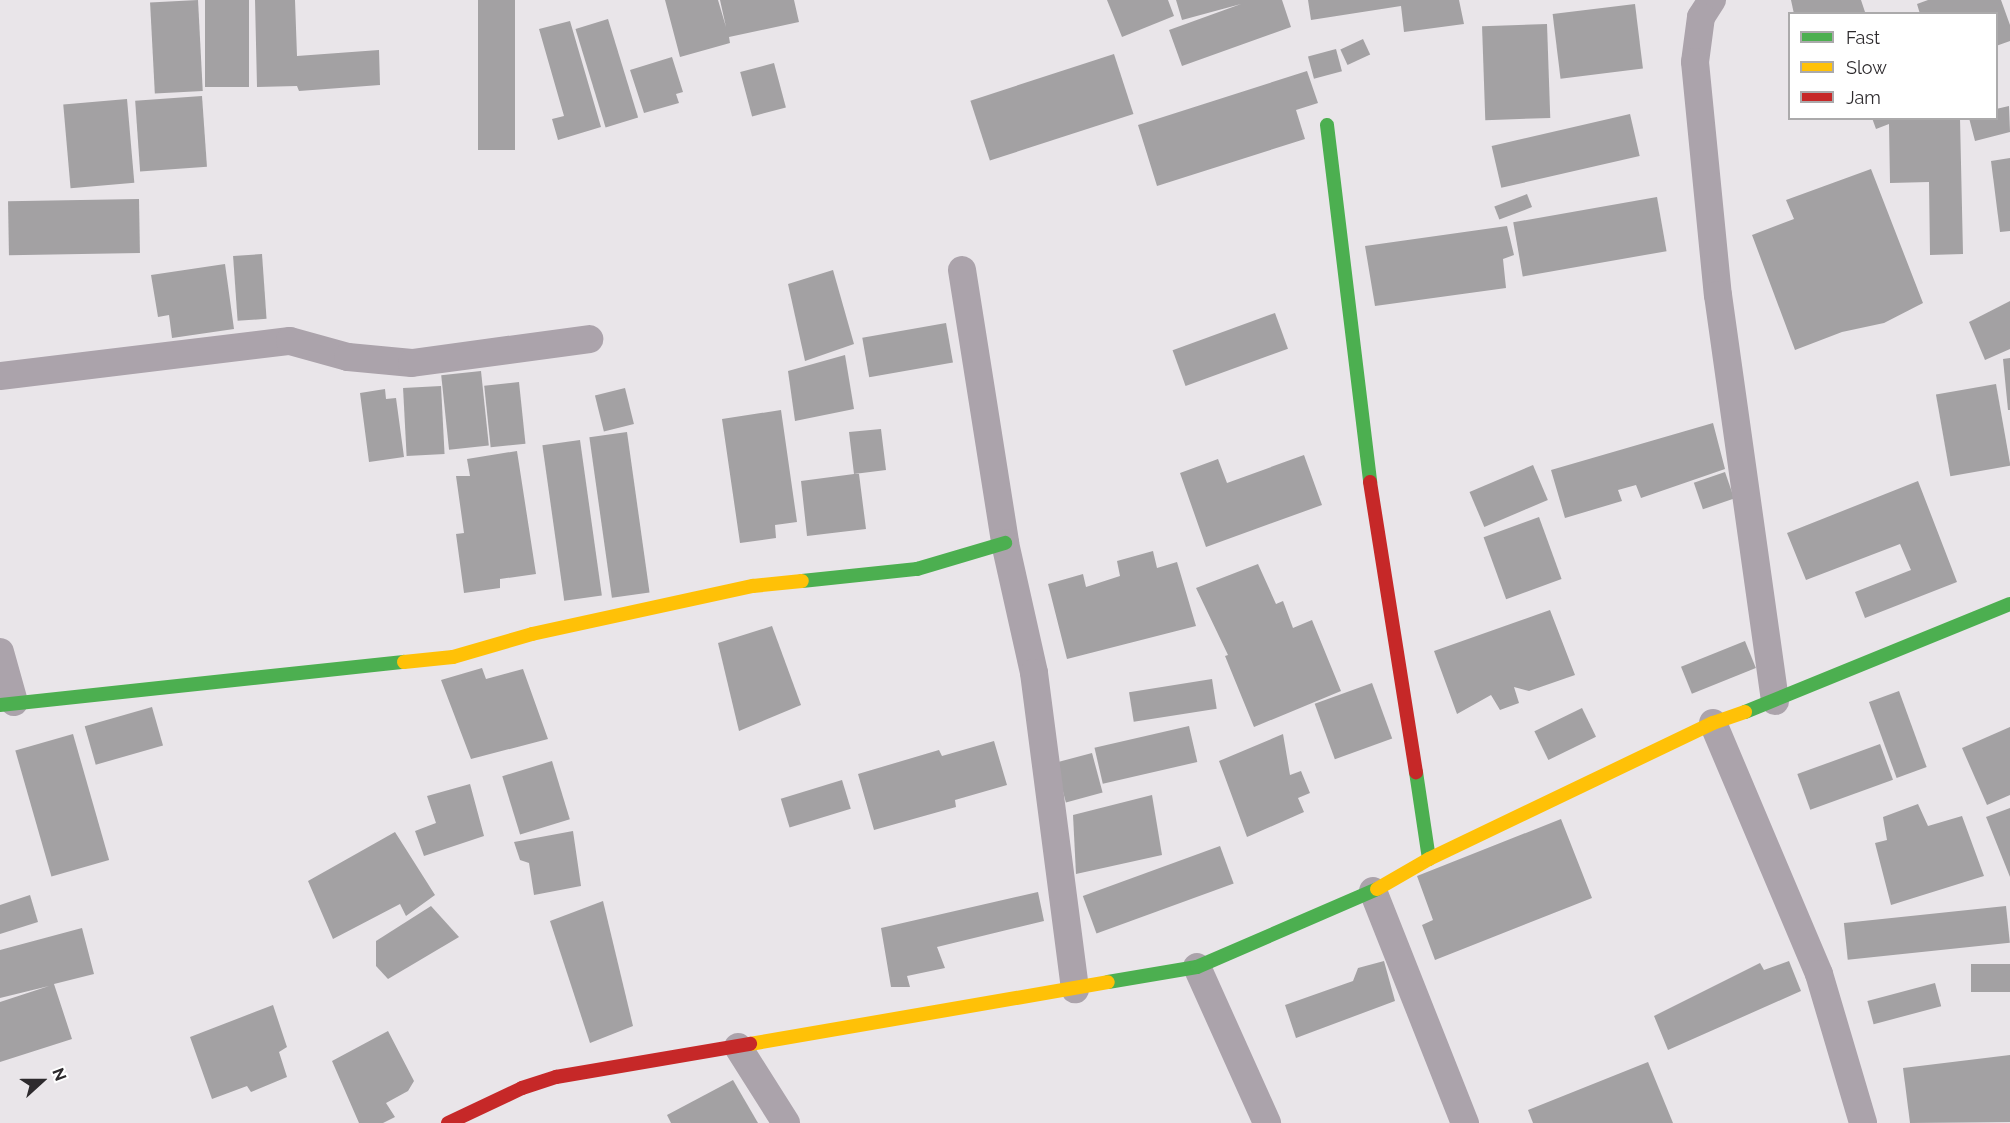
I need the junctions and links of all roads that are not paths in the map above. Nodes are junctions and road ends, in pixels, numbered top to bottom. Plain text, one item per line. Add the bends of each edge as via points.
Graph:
1 (1713, 0) edge
2 (1326, 125) dead end
3 (962, 270) dead end
4 (589, 339) dead end
5 (0, 376) edge
6 (1005, 543) junction
7 (2010, 604) edge
8 (0, 652) edge
9 (1775, 701) junction
10 (7, 704) edge
11 (1713, 723) junction
12 (1429, 859) junction
13 (1373, 891) junction
14 (1197, 968) junction
15 (1075, 989) junction
16 (738, 1047) junction
17 (448, 1123) edge
18 (786, 1123) edge
19 (1267, 1123) edge
20 (1465, 1123) edge
21 (1863, 1123) edge

1 - 9 street via 1701,17 1695,62 1718,295
2 - 12 street via 1371,487
3 - 6 street
4 - 5 street via 412,363 348,357 290,341
6 - 10 street via 917,569 753,586 532,634 453,657
6 - 15 street via 1034,673
7 - 9 street
8 - 10 street
9 - 11 street
11 - 12 street
11 - 21 street via 1820,974
12 - 13 street
13 - 14 street
13 - 20 street
14 - 15 street
14 - 19 street
15 - 16 street
16 - 17 street via 556,1077 522,1088
16 - 18 street

